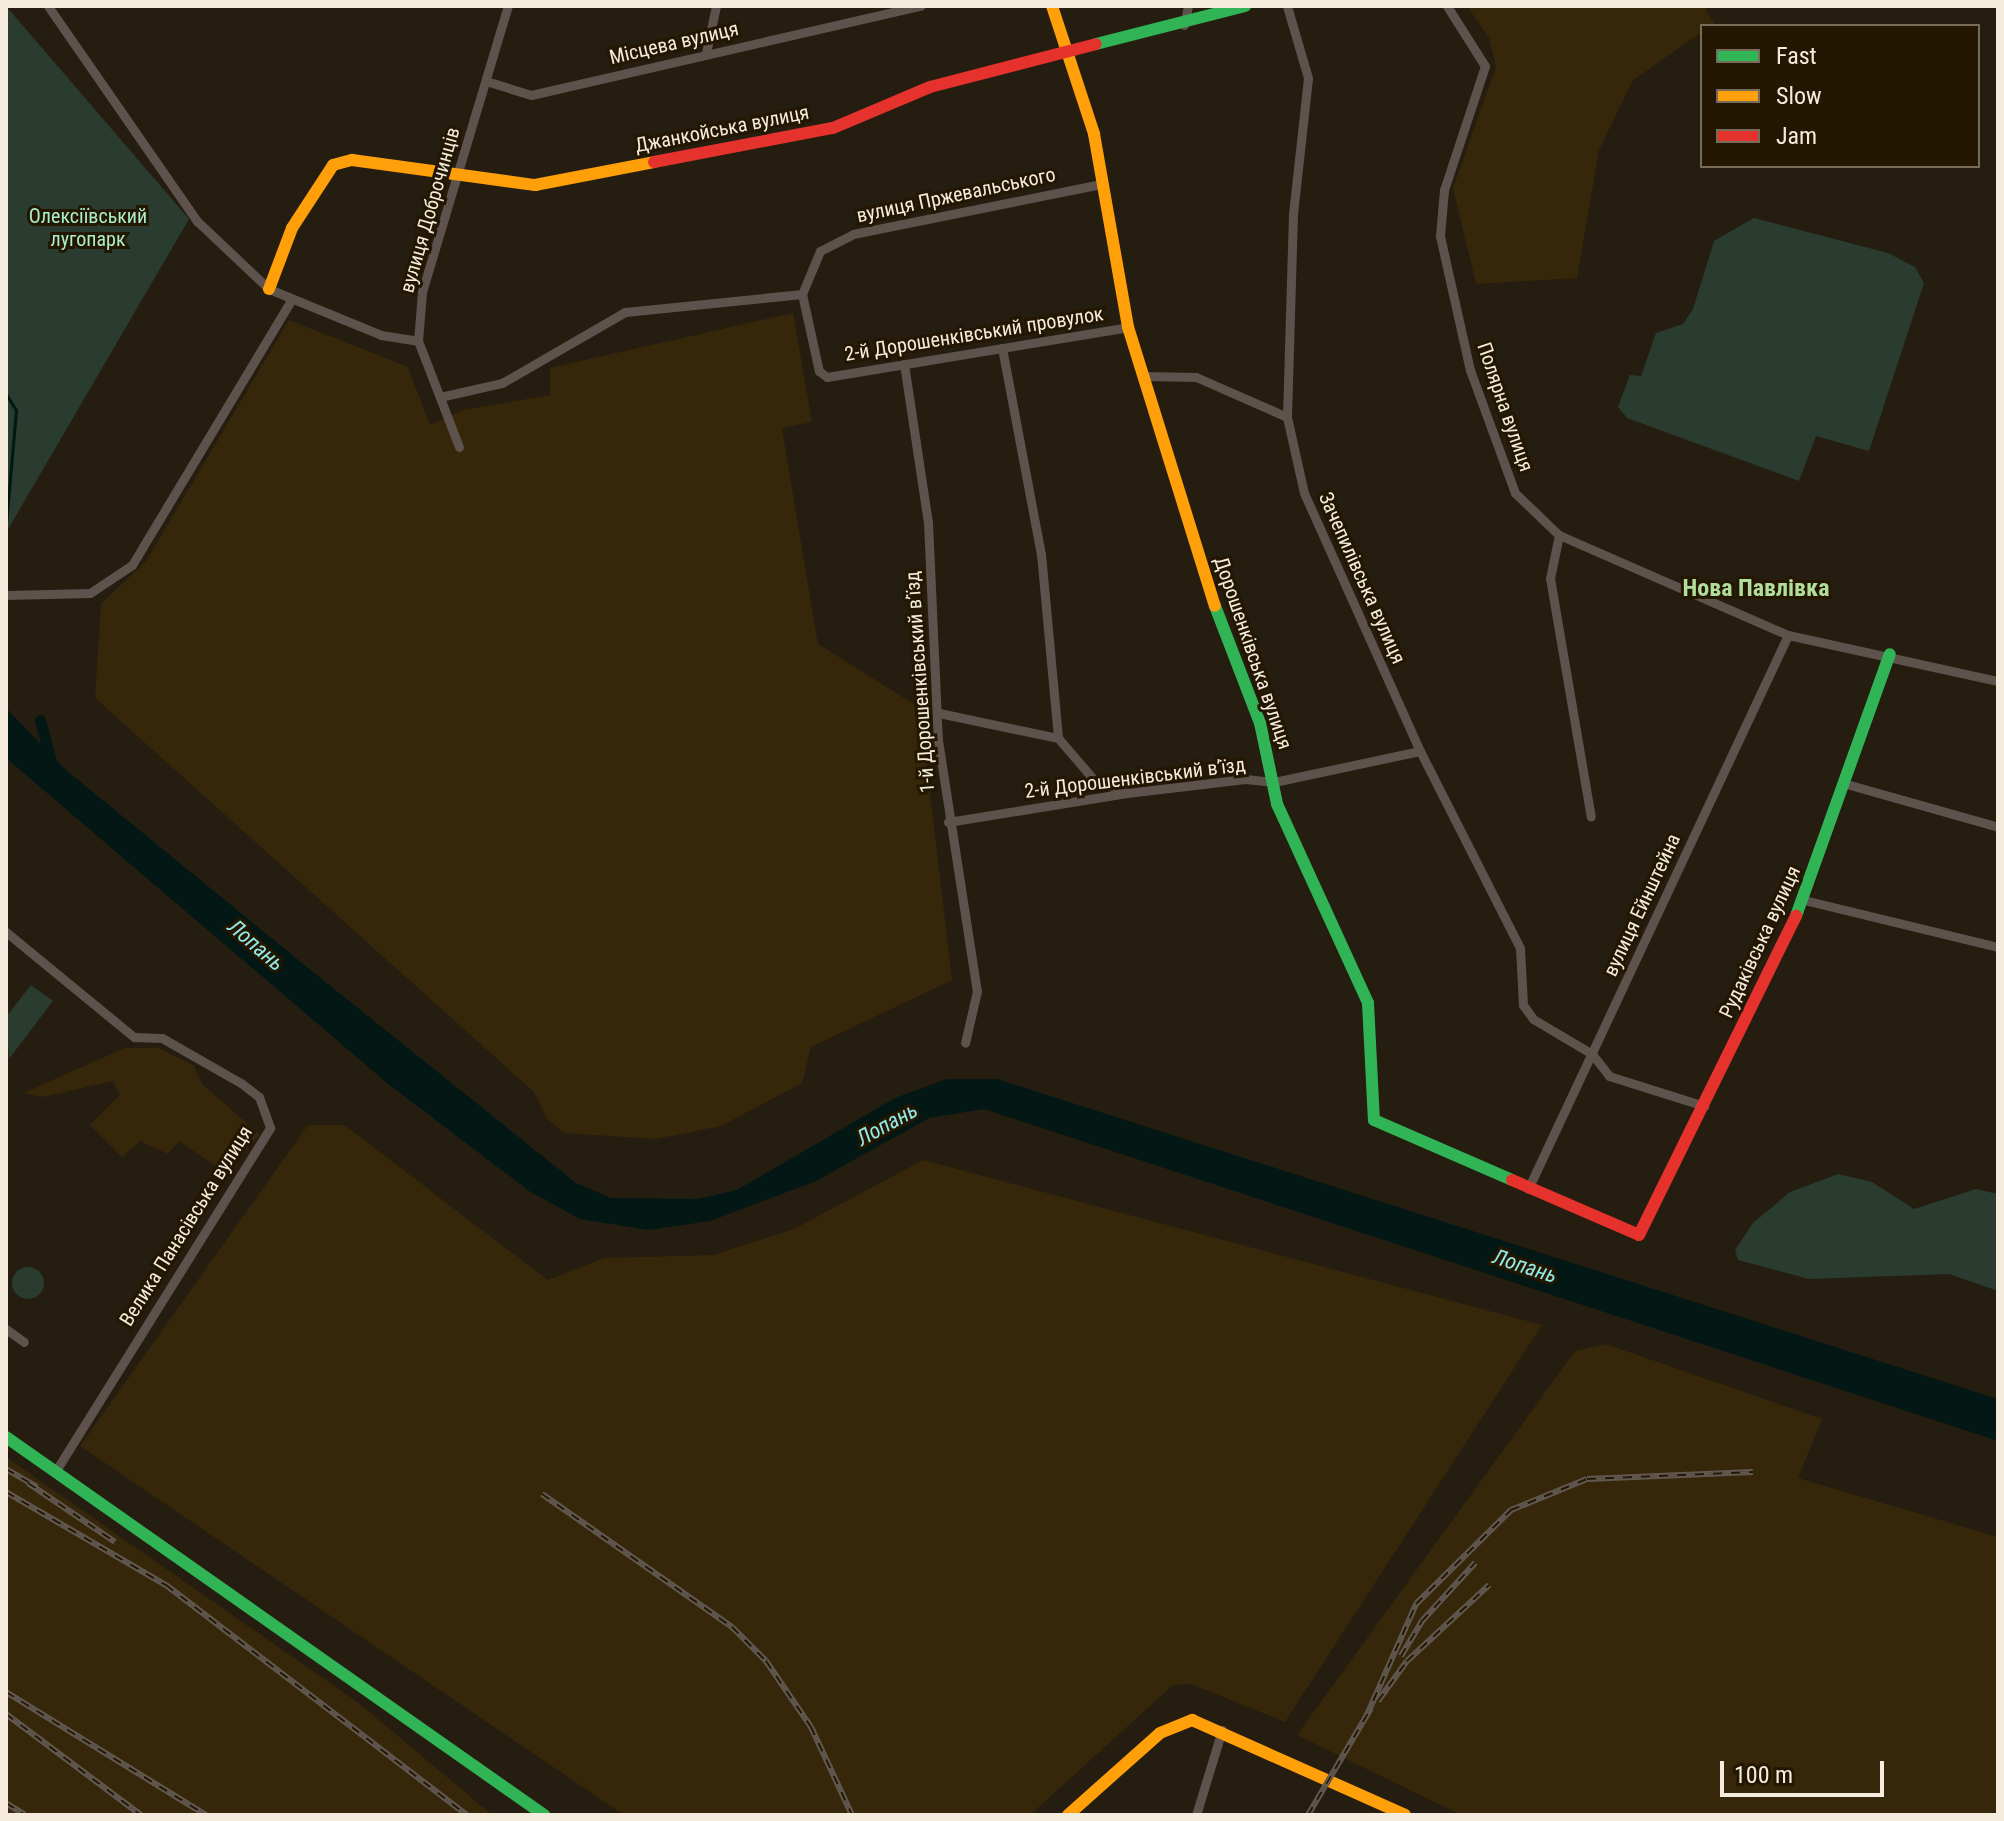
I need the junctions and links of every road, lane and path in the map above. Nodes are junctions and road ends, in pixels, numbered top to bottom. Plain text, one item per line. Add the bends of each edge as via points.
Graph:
1 (48, 6) edge
2 (508, 6) edge
3 (716, 6) edge
4 (1052, 6) edge
5 (1188, 6) edge
6 (1245, 6) edge
7 (1287, 6) edge
8 (1447, 6) edge
9 (920, 8) edge
10 (1184, 25) junction
11 (706, 53) junction
12 (1062, 54) junction
13 (486, 81) junction
14 (458, 176) junction
15 (1101, 184) junction
16 (269, 289) junction
17 (802, 294) junction
18 (290, 302) junction
19 (1128, 327) junction
20 (418, 341) junction
21 (1002, 348) junction
22 (904, 364) junction
23 (1143, 376) junction
24 (440, 397) junction
25 (1287, 417) junction
26 (459, 447) dead end
27 (1559, 535) junction
28 (6, 595) edge
29 (1788, 635) junction
30 (1890, 654) junction
31 (1998, 681) edge
32 (939, 713) junction
33 (1058, 738) junction
34 (1420, 751) junction
35 (1274, 782) junction
36 (1850, 785) junction
37 (1127, 793) junction
38 (1591, 817) dead end
39 (948, 822) junction
40 (1998, 827) edge
41 (1804, 900) junction
42 (6, 932) edge
43 (1998, 947) edge
44 (965, 1043) dead end
45 (1592, 1054) junction
46 (1704, 1106) junction
47 (1528, 1189) junction
48 (1639, 1235) joint
49 (6, 1329) edge
50 (24, 1342) dead end
51 (6, 1437) edge
52 (56, 1471) junction
53 (1222, 1730) junction
54 (544, 1815) edge
55 (1068, 1815) edge
56 (1196, 1815) edge
57 (1405, 1815) edge

1 - 16 street via 197,221
2 - 13 street, вулиця Доброчинців
3 - 11 street
4 - 12 street, Дорошенківська вулиця
5 - 10 street
6 - 10 street, Джанкойська вулиця
7 - 25 street, Зачепилівська вулиця via 1308,78 1293,214
8 - 27 street, Полярна вулиця via 1485,66 1444,190 1440,236 1470,370 1515,493
9 - 11 street, Місцева вулиця
10 - 12 street, Джанкойська вулиця
11 - 13 street, Місцева вулиця via 531,95
12 - 14 street, Джанкойська вулиця via 930,87 833,128 535,185
12 - 15 street, Дорошенківська вулиця via 1094,134
13 - 14 street, вулиця Доброчинців
14 - 16 street, Джанкойська вулиця via 352,160 333,165 292,228
14 - 20 street, вулиця Доброчинців via 422,292
15 - 17 street, вулиця Пржевальського via 853,234 820,251
15 - 19 street, Дорошенківська вулиця
16 - 18 street
17 - 22 street, 2-й Дорошенківський провулок via 819,371 827,377
17 - 24 street via 625,312 502,383
18 - 20 street
18 - 28 street via 132,565 90,593
19 - 21 street, 2-й Дорошенківський провулок
19 - 23 street, Дорошенківська вулиця
20 - 24 street
21 - 22 street, 2-й Дорошенківський провулок
21 - 33 street via 1041,554
22 - 32 street, 1-й Дорошенківський в’їзд via 928,522
23 - 25 street via 1196,377
23 - 35 street, Дорошенківська вулиця
24 - 26 street
25 - 34 street, Зачепилівська вулиця via 1304,493
27 - 29 street
27 - 38 street via 1550,578
29 - 30 street
29 - 45 street, вулиця Ейнштейна
30 - 31 street
30 - 36 street, Рудаківська вулиця
32 - 33 street
32 - 39 street, 1-й Дорошенківський в’їзд
33 - 37 street via 1095,781
34 - 35 street, 2-й Дорошенківський в’їзд
34 - 45 street, Зачепилівська вулиця via 1520,948 1523,1005 1533,1019
35 - 37 street, 2-й Дорошенківський в’їзд via 1245,779
35 - 47 street, Дорошенківська вулиця via 1368,1003 1374,1120
36 - 40 street
36 - 41 street, Рудаківська вулиця
37 - 39 street, 2-й Дорошенківський в’їзд
39 - 44 street, 1-й Дорошенківський в’їзд via 977,991
41 - 43 street
41 - 46 street, Рудаківська вулиця
42 - 52 street, Велика Панасівська вулиця via 134,1037 162,1038 241,1083 259,1097 270,1128
45 - 46 street via 1609,1076
45 - 47 street, вулиця Ейнштейна
46 - 48 street, Рудаківська вулиця
47 - 48 street, Дорошенківська вулиця
49 - 50 street
51 - 52 street
52 - 54 street
53 - 55 street via 1176,1722
53 - 56 street
53 - 57 street

